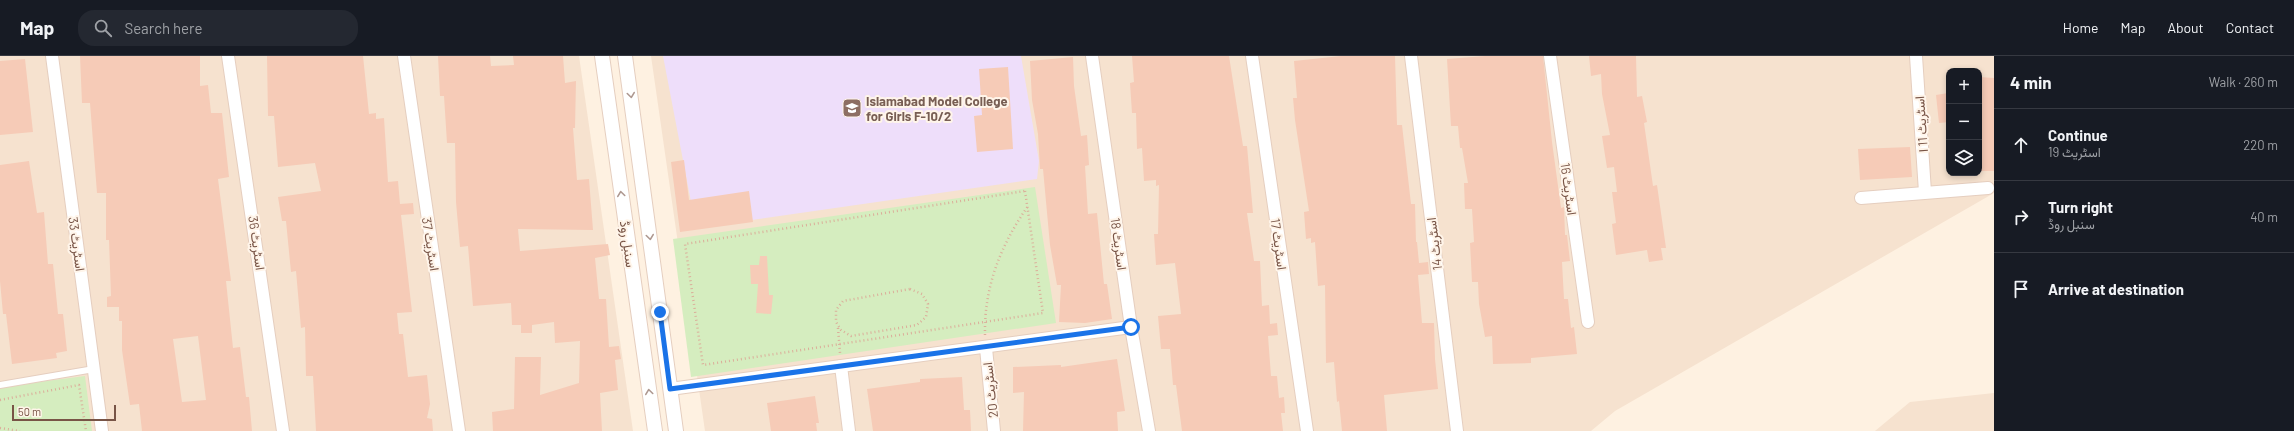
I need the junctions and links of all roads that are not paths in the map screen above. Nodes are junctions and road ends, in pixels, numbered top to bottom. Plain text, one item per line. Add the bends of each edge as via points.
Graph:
1 (52, 56) edge
2 (228, 56) edge
3 (404, 56) edge
4 (602, 56) edge
5 (625, 56) edge
6 (1092, 56) edge
7 (1252, 56) edge
8 (1411, 56) edge
9 (1550, 56) edge
10 (1916, 56) edge
11 (1988, 188) dead end
12 (1925, 192) junction
13 (1861, 198) dead end
14 (660, 312) junction
15 (638, 315) junction
16 (1588, 322) dead end
17 (1131, 327) junction
18 (986, 348) junction
19 (841, 366) junction
20 (94, 369) junction
21 (0, 385) edge
22 (670, 389) junction
23 (102, 431) edge
24 (283, 431) edge
25 (459, 431) edge
26 (654, 431) edge
27 (676, 431) edge
28 (849, 431) edge
29 (994, 431) edge
30 (1149, 431) edge
31 (1307, 431) edge
32 (1457, 431) edge

1 - 20 street, اسٹریٹ 33
2 - 24 street, اسٹریٹ 36
3 - 25 street, اسٹریٹ 37
15 -> 4 street, سنبل روڈ
5 -> 14 street, سنبل روڈ
6 - 17 street, اسٹریٹ 18
7 - 31 street, اسٹریٹ 17
8 - 32 street, اسٹریٹ 14
9 - 16 street, اسٹریٹ 16
10 - 12 street, اسٹریٹ 11 ا
11 - 12 street
12 - 13 street
14 - 15 street
14 - 22 street, سنبل روڈ
26 -> 15 street, سنبل روڈ
17 - 18 street
17 - 30 street, اسٹریٹ 18
18 - 19 street
18 - 29 street, اسٹریٹ 20
19 - 22 street
19 - 28 street
20 - 21 lane
20 - 23 street, اسٹریٹ 33
22 - 27 street, سنبل روڈ

